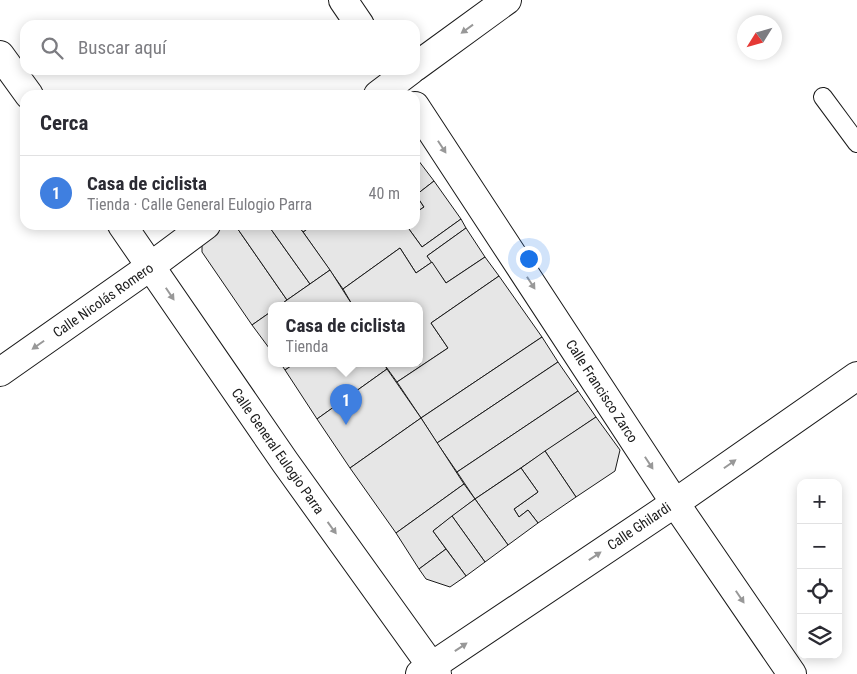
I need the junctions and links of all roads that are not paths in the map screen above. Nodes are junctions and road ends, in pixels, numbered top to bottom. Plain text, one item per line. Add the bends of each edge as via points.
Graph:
1 (343, 0) edge
2 (507, 0) edge
3 (357, 20) edge
4 (0, 55) edge
5 (420, 64) edge
6 (25, 90) edge
7 (823, 97) dead end
8 (420, 114) edge
9 (857, 143) edge
10 (126, 230) edge
11 (199, 230) edge
12 (151, 266) junction
13 (0, 372) edge
14 (857, 376) edge
15 (675, 502) junction
16 (429, 671) edge
17 (792, 674) edge

1 - 3 street
2 -> 5 street
4 - 6 street
7 - 9 lane
8 -> 15 street, Calle Francisco Zarco
10 - 12 street, Calle General Eulogio Parra
11 - 12 street, Calle Nicolás Romero
12 -> 13 street, Calle Nicolás Romero
12 -> 16 street, Calle General Eulogio Parra
15 -> 14 street, Calle Ghilardi
16 -> 15 street, Calle Ghilardi
15 -> 17 street, Calle Francisco Zarco

